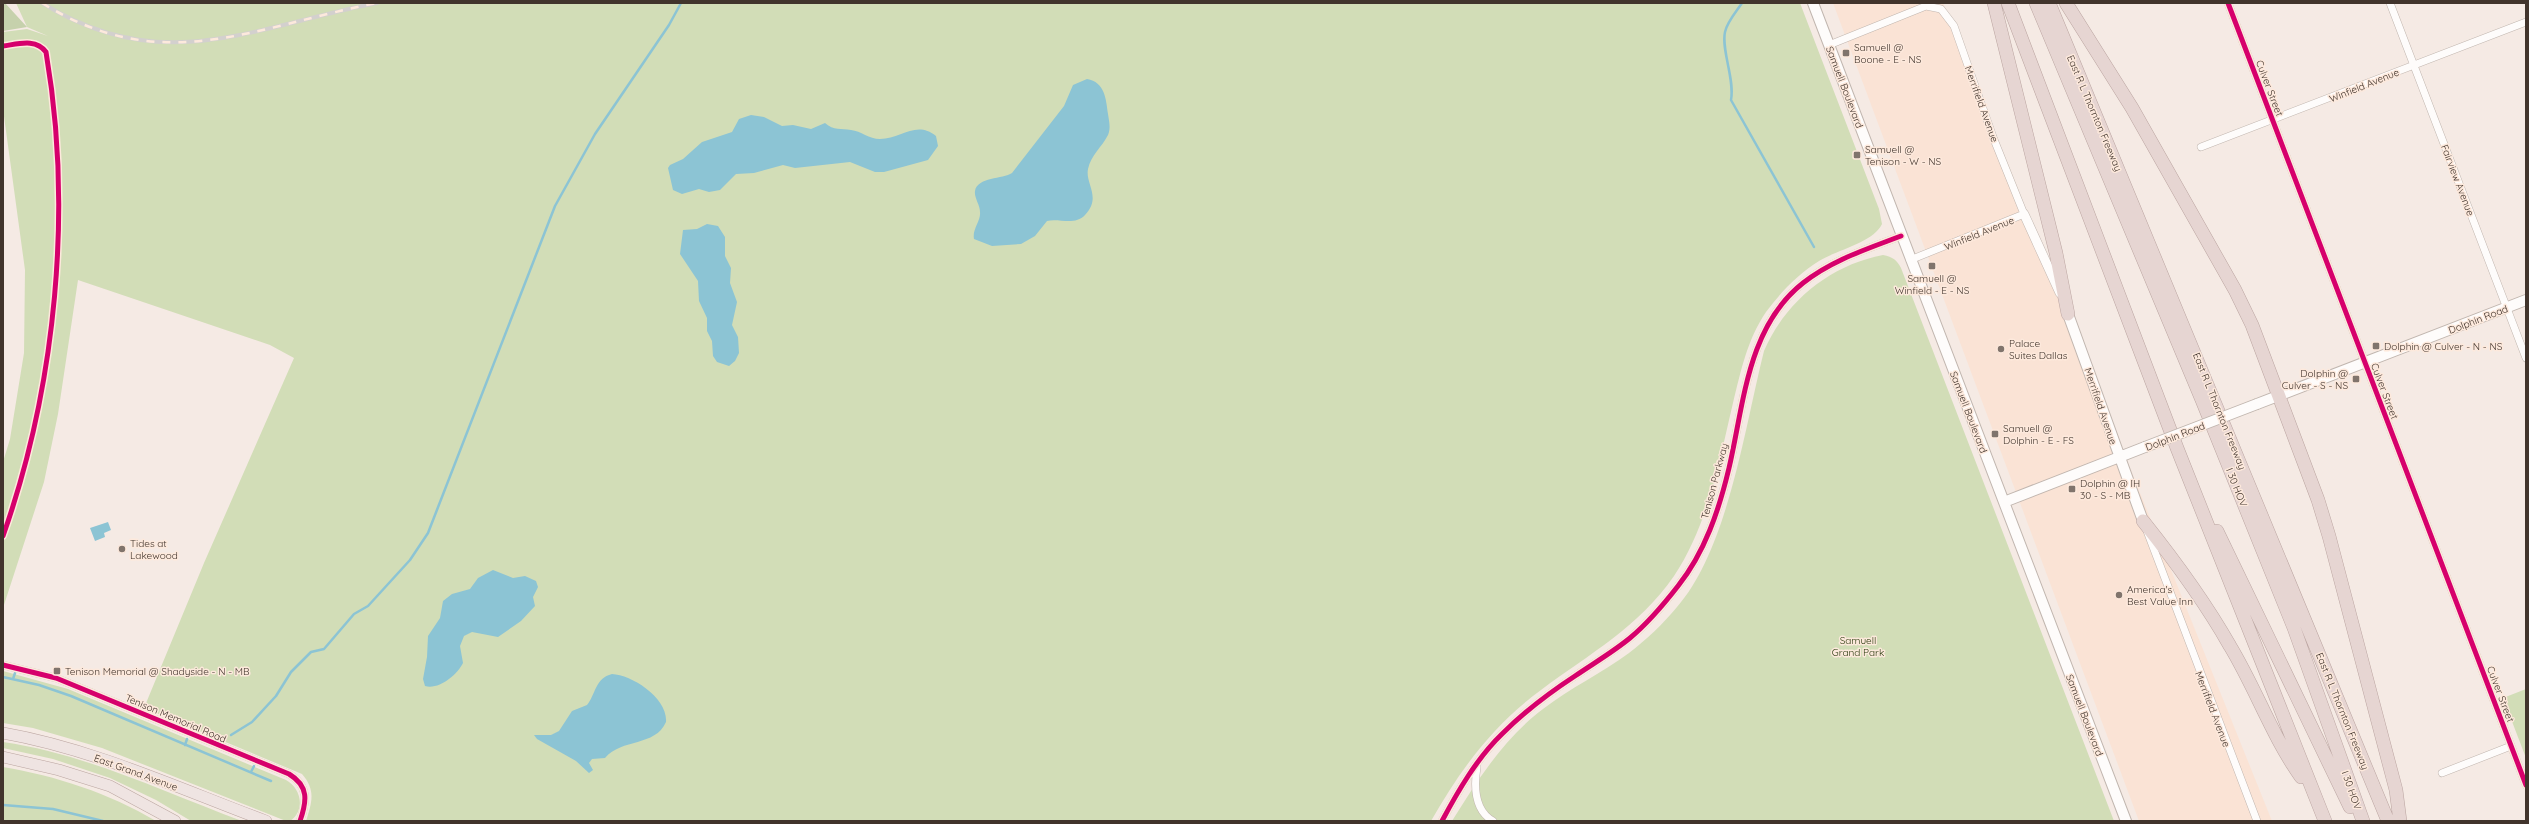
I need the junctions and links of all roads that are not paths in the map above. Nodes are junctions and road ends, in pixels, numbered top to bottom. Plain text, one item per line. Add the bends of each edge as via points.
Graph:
1 (1813, 3) edge
2 (1994, 3) edge
3 (2008, 3) edge
4 (2036, 3) edge
5 (2049, 3) edge
6 (2066, 3) edge
7 (2228, 3) edge
8 (2390, 3) edge
9 (2526, 22) edge
10 (1829, 45) junction
11 (2413, 66) junction
12 (2273, 121) junction
13 (2201, 147) dead end
14 (2024, 214) junction
15 (1901, 236) junction
16 (1910, 260) junction
17 (2526, 300) edge
18 (2506, 307) junction
19 (2068, 314) junction
20 (2526, 358) edge
21 (2365, 363) junction
22 (2278, 396) junction
23 (2176, 448) junction
24 (2119, 457) junction
25 (2004, 502) junction
26 (2143, 521) junction
27 (2276, 549) junction
28 (3, 665) edge
29 (3, 733) edge
30 (2511, 746) junction
31 (3, 757) edge
32 (1478, 762) junction
33 (2442, 773) dead end
34 (2526, 785) edge
35 (2314, 795) junction
36 (174, 821) edge
37 (266, 821) edge
38 (300, 821) edge
39 (1442, 821) edge
40 (1493, 821) edge
41 (2126, 821) edge
42 (2256, 821) edge
43 (2325, 821) edge
44 (2356, 821) edge
45 (2363, 821) edge
46 (2388, 821) edge
47 (2400, 821) edge

1 - 10 main road, Samuell Boulevard
2 - 19 highway via 2056,253
3 - 23 highway
4 - 45 highway, I 30 HOV via 2200,393 2294,628
5 - 27 highway, East R L Thornton Freeway
6 - 22 highway via 2132,108 2235,290 2252,325
7 - 12 street, Culver Street
8 - 11 street, Fairview Avenue
9 - 11 street, Winfield Avenue
10 - 14 street, Merrifield Avenue via 1926,6 1941,9 1954,26 1993,137
10 - 15 main road, Samuell Boulevard
11 - 12 street, Winfield Avenue
11 - 18 street, Fairview Avenue
12 - 13 street, Winfield Avenue
12 - 21 street, Culver Street
14 - 16 street, Winfield Avenue
14 - 19 street, Merrifield Avenue
15 - 16 main road, Samuell Boulevard
15 - 32 street, Tenison Parkway via 1841,259 1821,270 1802,284 1775,313 1762,334 1754,356 1722,496 1693,566 1661,606 1630,638 1527,712 1500,735
16 - 25 main road, Samuell Boulevard
17 - 18 main road, Dolphin Road
18 - 20 street, Fairview Avenue
18 - 21 main road, Dolphin Road
19 - 24 main road, Merrifield Avenue
21 - 22 main road, Dolphin Road
21 - 30 street, Culver Street
22 - 24 main road, Dolphin Road, bridge
22 - 47 highway via 2329,536 2396,790
23 - 35 highway
23 - 44 highway
24 - 25 main road, Dolphin Road
24 - 26 main road, Merrifield Avenue
25 - 41 main road, Samuell Boulevard
26 - 35 highway via 2231,646 2283,752
26 - 42 street, Merrifield Avenue
27 - 45 highway
27 - 46 highway, East R L Thornton Freeway
28 - 38 street, Tenison Memorial Road via 56,678 289,774 300,782 306,795
29 - 37 main road, East Grand Avenue via 60,745
30 - 33 street
30 - 34 street, Culver Street
31 - 36 main road via 59,770 110,786
32 - 39 street, Tenison Parkway
32 - 40 street via 1477,798 1482,811
35 - 43 highway

